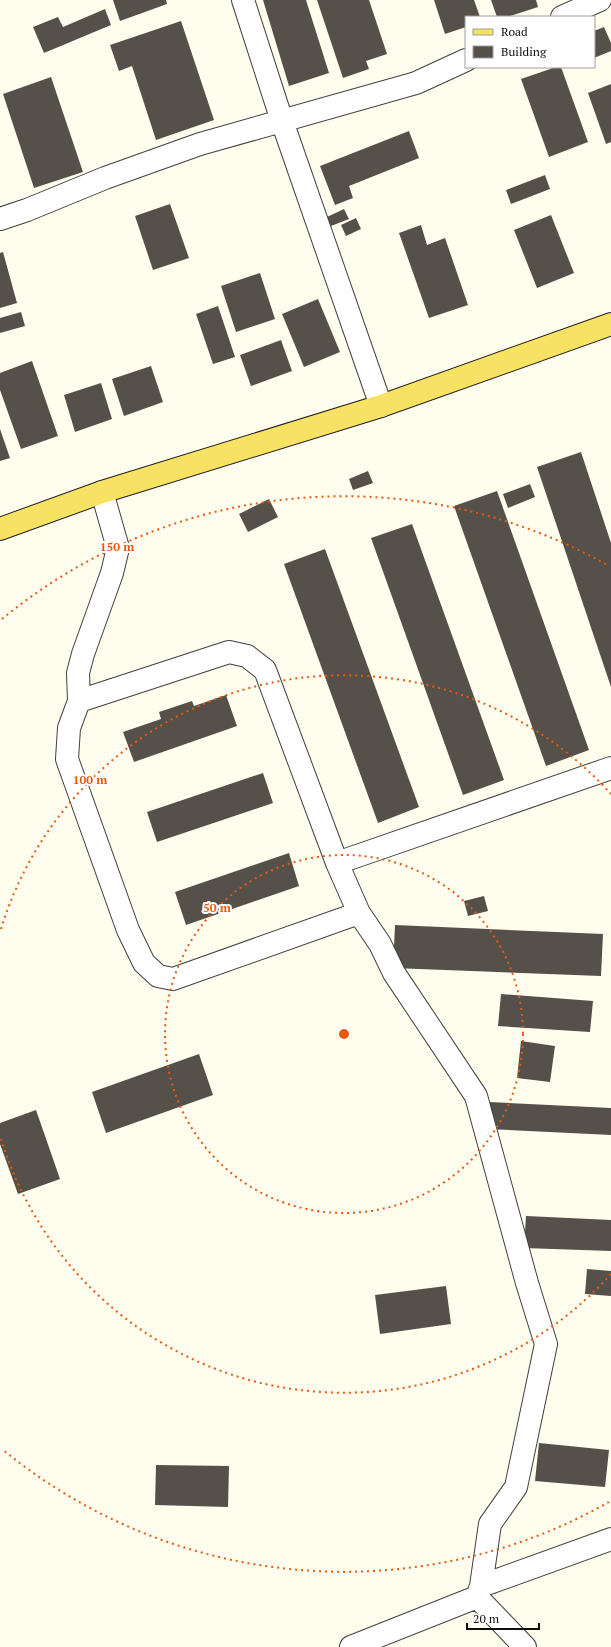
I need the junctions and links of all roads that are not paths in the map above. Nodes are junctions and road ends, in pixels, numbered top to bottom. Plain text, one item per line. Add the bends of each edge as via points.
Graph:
1 (243, 0) edge
2 (600, 0) edge
3 (564, 16) edge
4 (465, 60) edge
5 (282, 121) junction
6 (0, 219) edge
7 (611, 324) edge
8 (381, 406) junction
9 (102, 492) junction
10 (0, 529) edge
11 (79, 701) junction
12 (611, 768) edge
13 (337, 863) junction
14 (359, 913) junction
15 (611, 1539) edge
16 (479, 1591) junction
17 (351, 1647) edge
18 (525, 1647) edge

1 - 5 street
2 - 3 street
4 - 5 street via 416,83
5 - 6 street via 200,144
5 - 8 street
7 - 8 main road
8 - 9 main road
9 - 10 main road
9 - 11 street via 118,548 78,673
11 - 13 street via 229,652 248,656 265,670
11 - 14 street via 68,728 67,759 128,930 144,964 158,976 173,979
12 - 13 street
13 - 14 street
14 - 16 street via 380,944 394,973 476,1096 546,1344 516,1487 490,1524
15 - 16 street
16 - 17 street
16 - 18 street

